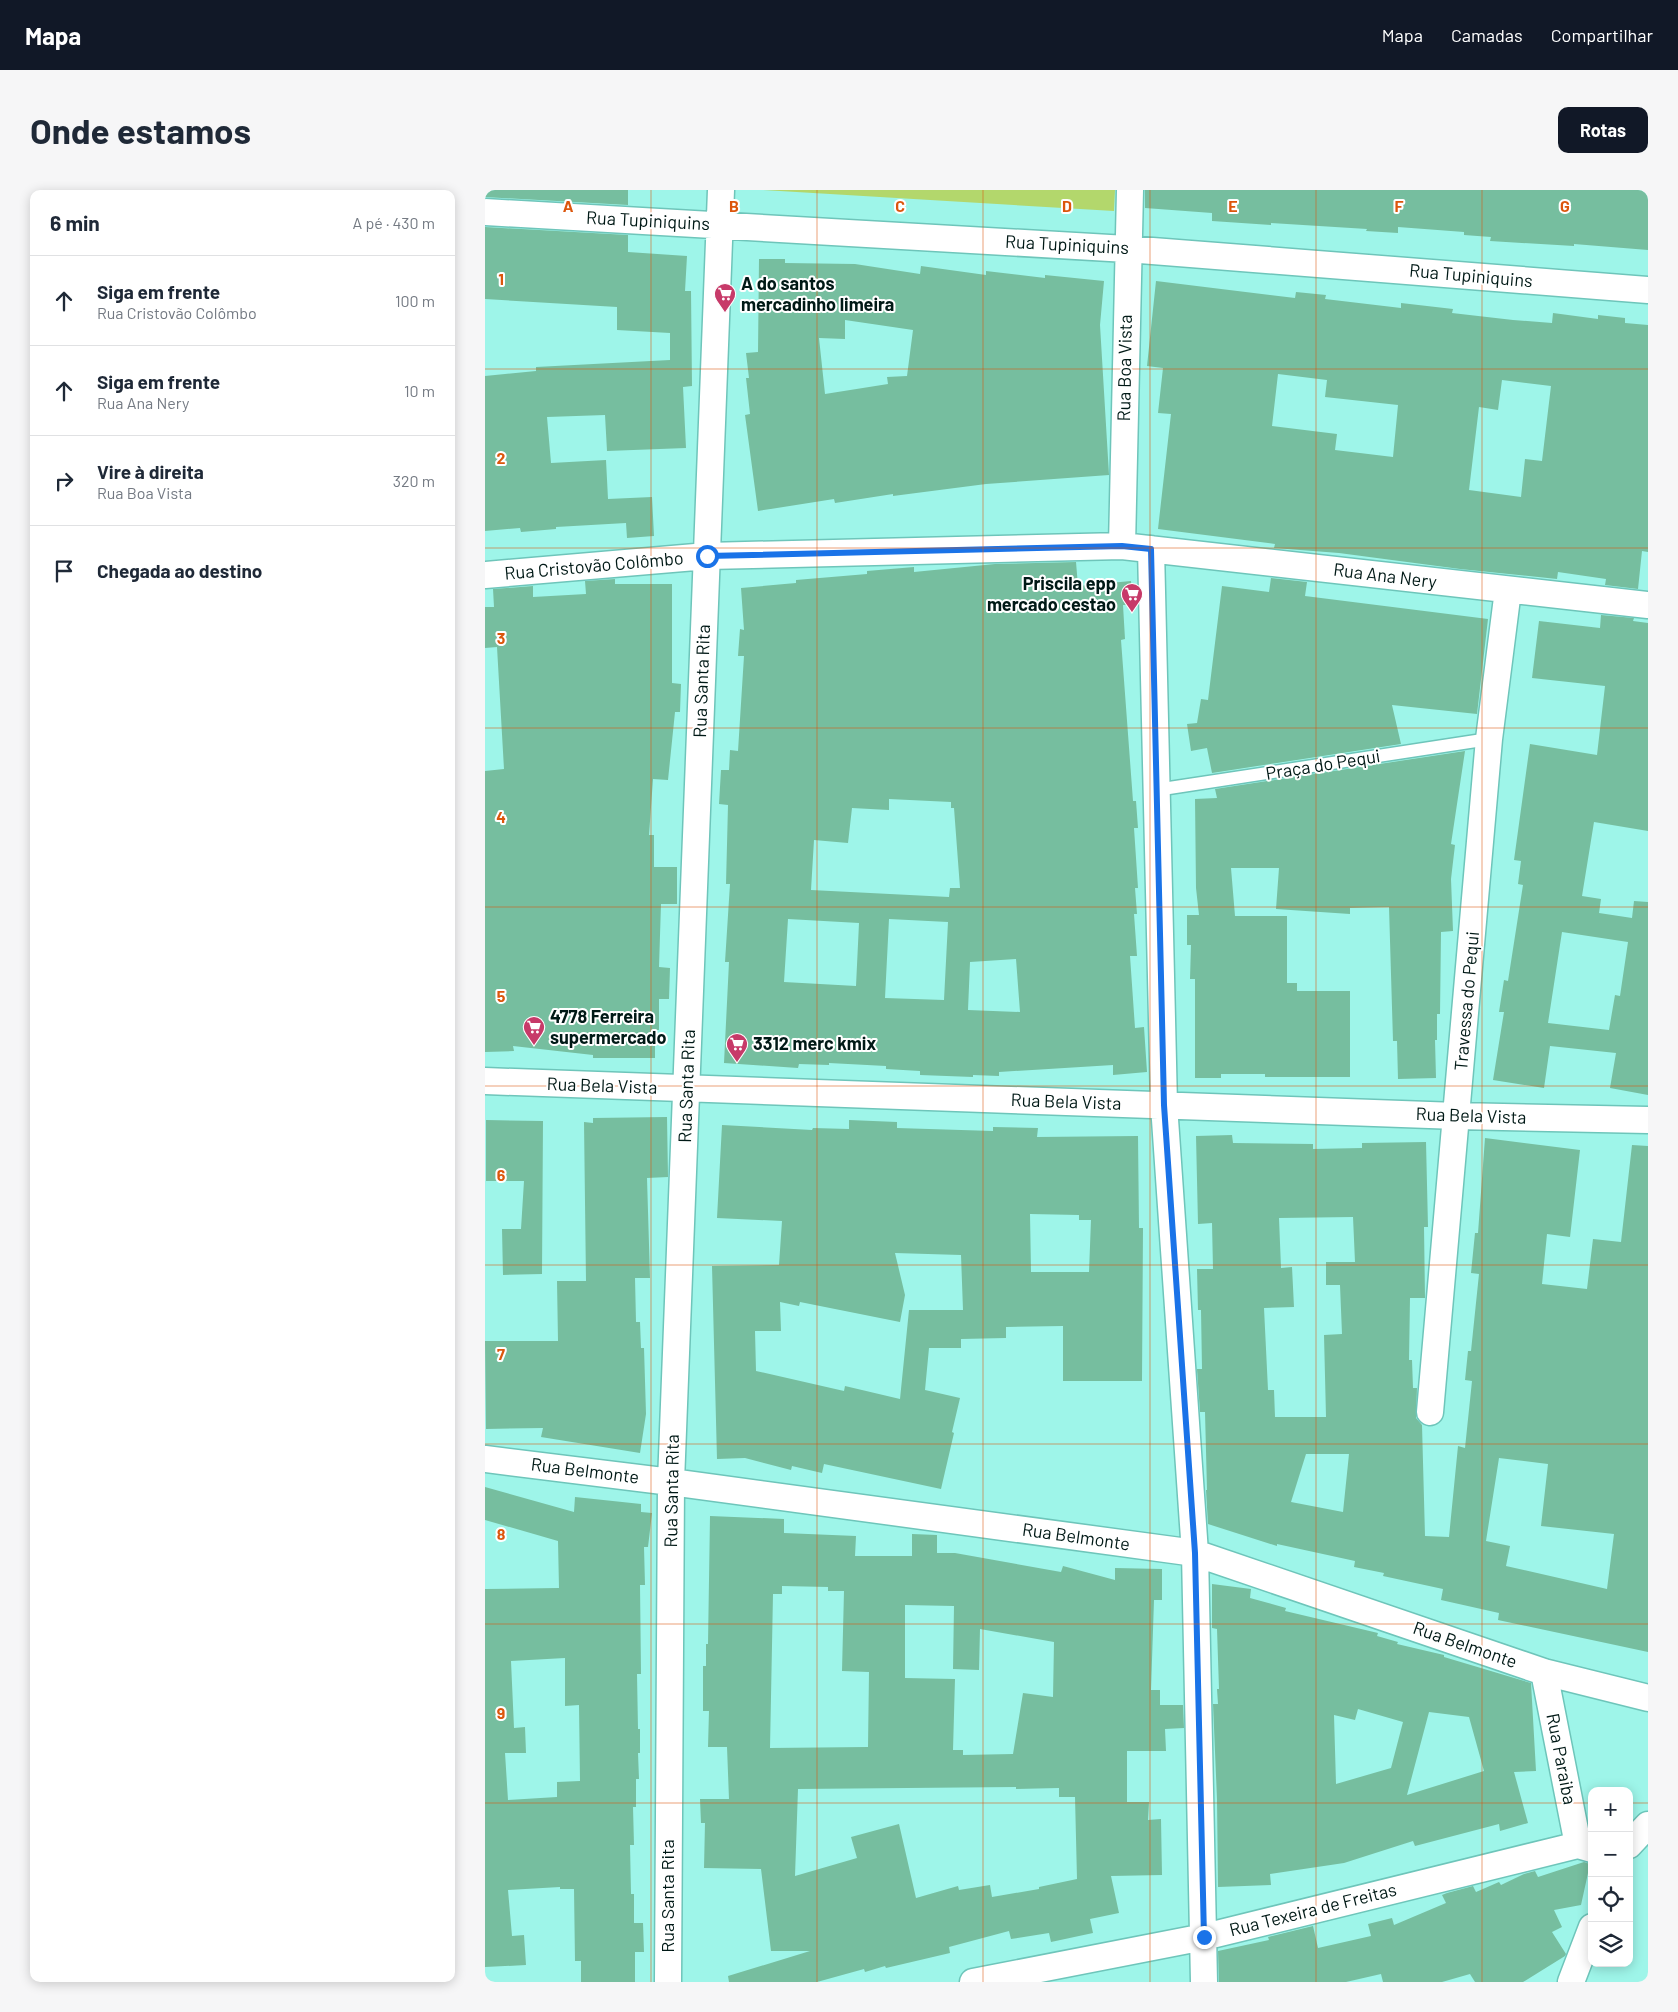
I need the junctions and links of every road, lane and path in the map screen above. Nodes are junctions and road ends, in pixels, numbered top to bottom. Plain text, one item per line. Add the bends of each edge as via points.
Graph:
1 (721, 190) edge
2 (1129, 190) edge
3 (485, 212) edge
4 (719, 224) junction
5 (1127, 249) junction
6 (1648, 290) edge
7 (1122, 546) junction
8 (1151, 549) junction
9 (707, 556) junction
10 (485, 575) edge
11 (1508, 590) junction
12 (1648, 605) edge
13 (1489, 739) junction
14 (1157, 790) junction
15 (485, 1081) edge
16 (687, 1089) junction
17 (1164, 1105) junction
18 (1457, 1116) junction
19 (1648, 1120) edge
20 (1430, 1412) dead end
21 (485, 1459) edge
22 (671, 1482) junction
23 (1195, 1553) junction
24 (1544, 1672) junction
25 (1648, 1698) edge
26 (1648, 1825) edge
27 (1633, 1841) edge
28 (1585, 1847) edge
29 (1204, 1937) junction
30 (1588, 1937) edge
31 (668, 1982) edge
32 (973, 1982) edge
33 (1204, 1982) edge
34 (1571, 1982) edge

1 - 4 street, Rua Santa Rita
2 - 5 street, Rua Boa Vista
3 - 4 street, Rua Tupiniquins
4 - 5 street, Rua Tupiniquins
4 - 9 street, Rua Santa Rita
5 - 6 street, Rua Tupiniquins
5 - 7 street, Rua Boa Vista
7 - 8 street, Rua Ana Nery
7 - 9 street, Rua Cristovão Colômbo
8 - 11 street, Rua Ana Nery
8 - 14 street
9 - 10 street, Rua Cristovão Colômbo
9 - 16 street, Rua Santa Rita
11 - 12 street, Rua Ana Nery
11 - 13 street, Travessa do Pequi
13 - 14 lane, Praça do Pequi
13 - 18 street, Travessa do Pequi
14 - 17 street
15 - 16 street, Rua Bela Vista
16 - 17 street, Rua Bela Vista
16 - 22 street, Rua Santa Rita
17 - 18 street, Rua Bela Vista
17 - 23 street
18 - 19 street, Rua Bela Vista
18 - 20 street, Travessa do Pequi
21 - 22 street, Rua Belmonte
22 - 23 street, Rua Belmonte
22 - 31 street, Rua Santa Rita
23 - 24 street, Rua Belmonte
23 - 29 street
24 - 25 street, Rua Belmonte
24 - 28 street, Rua Paraiba
26 - 27 street
28 - 29 street, Rua Texeira de Freitas
29 - 32 street, Rua Texeira de Freitas
29 - 33 street
30 - 34 street

